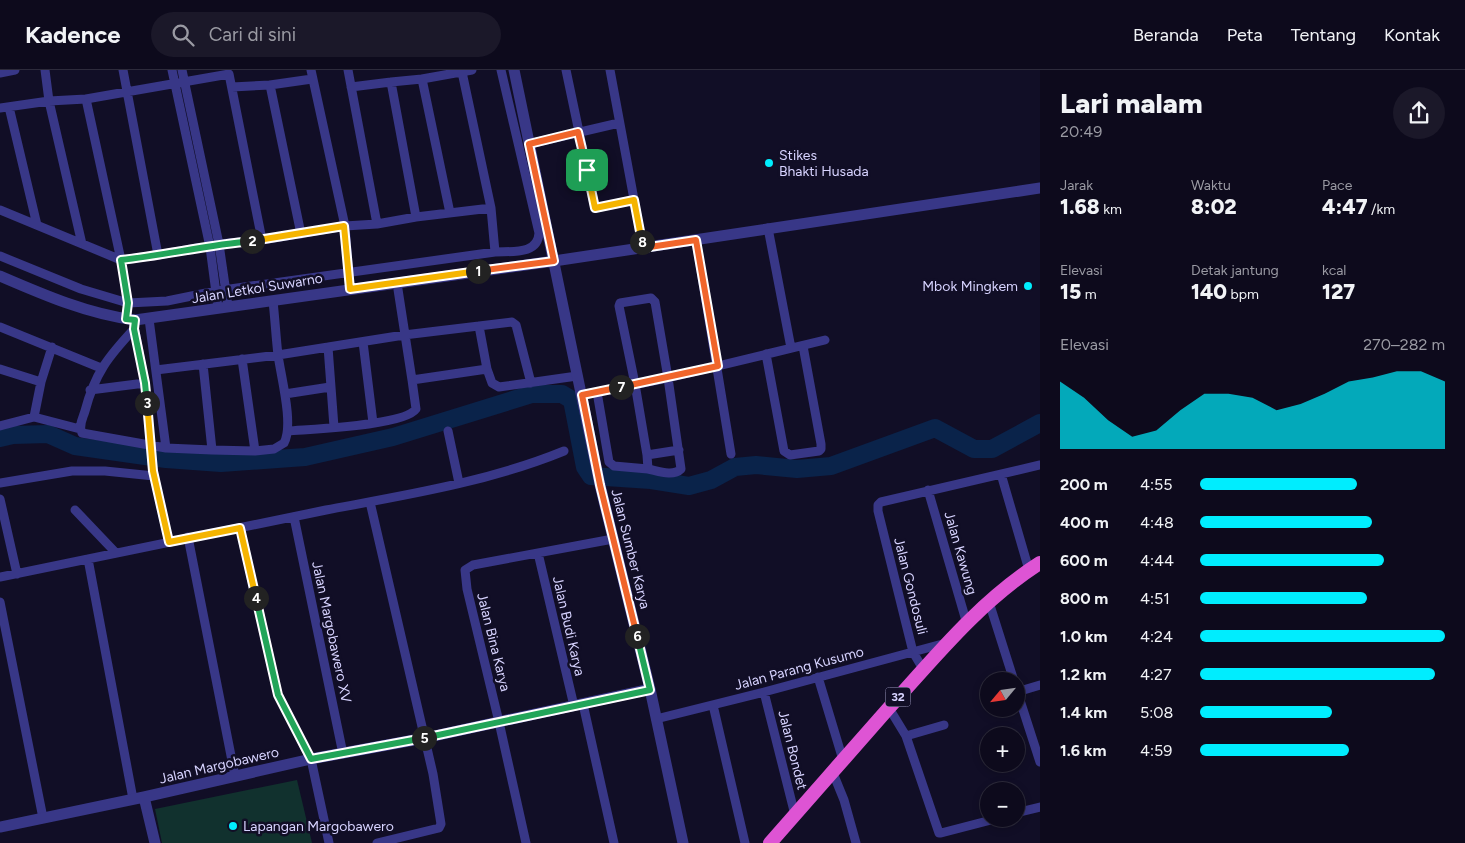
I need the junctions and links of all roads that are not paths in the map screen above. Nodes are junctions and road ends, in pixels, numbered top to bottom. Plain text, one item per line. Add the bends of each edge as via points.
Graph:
1 (15, 70) edge
2 (45, 70) edge
3 (123, 70) edge
4 (172, 70) edge
5 (182, 70) edge
6 (348, 70) edge
7 (501, 70) edge
8 (514, 70) edge
9 (566, 70) edge
10 (610, 70) edge
11 (467, 71) edge
12 (229, 72) edge
13 (0, 73) edge
14 (312, 74) edge
15 (422, 79) junction
16 (391, 82) junction
17 (180, 84) junction
18 (270, 85) junction
19 (232, 87) junction
20 (351, 87) junction
21 (127, 92) junction
22 (86, 99) junction
23 (49, 101) junction
24 (4, 108) edge
25 (619, 123) junction
26 (578, 132) junction
27 (529, 144) junction
28 (1040, 188) edge
29 (634, 200) junction
30 (491, 208) junction
31 (0, 210) edge
32 (450, 213) junction
33 (416, 217) junction
34 (377, 224) junction
35 (36, 225) junction
36 (344, 226) junction
37 (768, 228) junction
38 (302, 234) junction
39 (262, 240) junction
40 (696, 240) junction
41 (82, 244) junction
42 (220, 244) junction
43 (210, 247) junction
44 (643, 248) junction
45 (495, 252) junction
46 (0, 256) edge
47 (158, 256) junction
48 (121, 260) junction
49 (554, 261) junction
50 (348, 273) junction
51 (0, 276) edge
52 (397, 282) junction
53 (350, 289) junction
54 (221, 290) junction
55 (273, 302) junction
56 (128, 303) junction
57 (222, 307) junction
58 (150, 319) junction
59 (132, 323) junction
60 (479, 326) junction
61 (0, 327) edge
62 (404, 335) junction
63 (825, 340) dead end
64 (363, 342) junction
65 (802, 346) junction
66 (52, 347) junction
67 (328, 347) junction
68 (791, 348) junction
69 (766, 354) junction
70 (278, 355) junction
71 (242, 359) junction
72 (203, 364) junction
73 (718, 366) junction
74 (101, 368) junction
75 (0, 369) edge
76 (487, 369) junction
77 (156, 370) junction
78 (577, 376) junction
79 (668, 378) junction
80 (412, 380) junction
81 (41, 382) junction
82 (145, 383) junction
83 (531, 383) junction
84 (635, 384) junction
85 (330, 387) junction
86 (90, 390) junction
87 (597, 392) junction
88 (285, 394) junction
89 (582, 395) junction
90 (34, 417) junction
91 (373, 424) junction
92 (0, 426) edge
93 (334, 427) junction
94 (80, 429) junction
95 (288, 431) junction
96 (448, 431) dead end
97 (166, 448) junction
98 (151, 449) junction
99 (212, 450) junction
100 (679, 450) junction
101 (254, 451) junction
102 (564, 451) dead end
103 (647, 454) junction
104 (731, 454) dead end
105 (1040, 465) edge
106 (648, 469) junction
107 (154, 473) junction
108 (1001, 474) junction
109 (0, 483) edge
110 (459, 483) junction
111 (928, 490) junction
112 (0, 499) edge
113 (370, 502) junction
114 (75, 510) dead end
115 (294, 517) junction
116 (240, 528) junction
117 (188, 537) junction
118 (613, 539) junction
119 (169, 542) junction
120 (116, 553) junction
121 (538, 553) junction
122 (88, 559) junction
123 (1034, 567) edge
124 (17, 574) junction
125 (0, 577) edge
126 (0, 602) edge
127 (989, 602) junction
128 (967, 624) junction
129 (949, 642) junction
130 (913, 652) junction
131 (923, 669) junction
132 (1011, 672) edge
133 (818, 677) junction
134 (1040, 685) edge
135 (1025, 688) edge
136 (650, 690) junction
137 (764, 692) junction
138 (578, 705) junction
139 (713, 705) junction
140 (889, 708) junction
141 (1025, 715) edge
142 (656, 718) junction
143 (500, 722) junction
144 (944, 725) dead end
145 (906, 736) junction
146 (425, 738) junction
147 (343, 754) junction
148 (311, 759) junction
149 (842, 760) junction
150 (1040, 762) edge
151 (832, 772) junction
152 (235, 776) junction
153 (139, 798) junction
154 (1040, 807) edge
155 (1025, 811) edge
156 (795, 815) junction
157 (43, 818) junction
158 (980, 823) edge
159 (0, 827) edge
160 (155, 843) edge
161 (329, 843) edge
162 (377, 843) edge
163 (526, 843) edge
164 (614, 843) edge
165 (683, 843) edge
166 (745, 843) edge
167 (770, 843) edge
168 (856, 843) edge

1 - 13 street
2 - 23 street
3 - 21 street
4 - 17 street
5 - 17 street
6 - 20 street
7 - 45 street via 539,241 534,247 523,250
8 - 27 street, Jalan Sumber Karya
9 - 26 street
10 - 25 street
11 - 15 street
11 - 30 street
12 - 17 street
12 - 19 street
14 - 18 street
14 - 36 street
15 - 16 street
15 - 32 street
16 - 20 street
16 - 33 street
17 - 21 street
17 - 42 street
17 - 43 street
18 - 19 street
18 - 38 street
19 - 39 street
20 - 34 street
21 - 22 street
21 - 47 street
22 - 23 street
22 - 48 street
23 - 24 street
23 - 41 street
24 - 35 street
25 - 26 street
25 - 29 street
26 - 27 street
26 - 29 street via 595,208
27 - 49 street, Jalan Sumber Karya
28 - 37 street, Jalan Letkol Suwarno
29 - 44 street
30 - 32 street
30 - 45 street
31 - 35 street
32 - 33 street
33 - 34 street
34 - 36 street
35 - 41 street
36 - 38 street
36 - 50 street
37 - 40 street, Jalan Letkol Suwarno
37 - 68 street
38 - 39 street
39 - 42 street
40 - 44 street, Jalan Letkol Suwarno
40 - 73 street
41 - 48 street
42 - 43 street
42 - 54 street
43 - 47 street
43 - 54 street
44 - 49 street, Jalan Letkol Suwarno
45 - 50 street
46 - 56 street via 81,289
47 - 48 street
48 - 56 street
49 - 52 street, Jalan Letkol Suwarno
49 - 78 street, Jalan Sumber Karya
50 - 53 street
50 - 54 street
51 - 59 street, Jalan Letkol Suwarno via 70,304
52 - 53 street, Jalan Letkol Suwarno
52 - 62 street
53 - 55 street, Jalan Letkol Suwarno
54 - 56 street
54 - 57 street
55 - 57 street, Jalan Letkol Suwarno
55 - 70 street
56 - 59 street
57 - 58 street, Jalan Letkol Suwarno
58 - 59 street, Jalan Letkol Suwarno
58 - 77 street
59 - 74 street
59 - 82 street
60 - 62 street
60 - 76 street
60 - 83 street via 514,323
61 - 66 street
62 - 64 street
62 - 80 street
63 - 65 street
64 - 67 street
64 - 91 street
65 - 68 street
65 - 69 street via 822,444 819,451 790,456 784,451
66 - 74 street
66 - 81 street
67 - 70 street
67 - 85 street
68 - 69 street
69 - 73 street
70 - 71 street
70 - 88 street
71 - 72 street
71 - 101 street
72 - 77 street
72 - 99 street
73 - 79 street
73 - 104 street
74 - 86 street
75 - 81 street
76 - 80 street
76 - 83 street via 492,383 498,387
77 - 97 street
78 - 83 street
78 - 89 street, Jalan Sumber Karya
79 - 84 street
79 - 84 street via 654,300 620,303 618,306
79 - 100 street
80 - 91 street via 416,403 414,412
81 - 90 street
82 - 86 street
82 - 98 street
84 - 87 street
84 - 103 street
85 - 88 street
85 - 93 street
86 - 94 street
87 - 89 street
87 - 106 street via 610,462 614,466
88 - 95 street
89 - 118 street, Jalan Sumber Karya
90 - 92 street
90 - 94 street
91 - 93 street
93 - 95 street
94 - 98 street via 87,435
95 - 101 street via 288,437 281,446
96 - 110 street
97 - 98 street
97 - 99 street
98 - 107 street
99 - 101 street
100 - 103 street
100 - 106 street via 680,471 673,474
102 - 110 street via 507,472
103 - 106 street
105 - 108 street
107 - 109 street via 72,471
107 - 119 street
108 - 111 street
108 - 123 street
110 - 113 street
111 - 128 street, Jalan Kawung
111 - 130 street, Jalan Gondosuli via 881,502 877,507
112 - 124 street
113 - 115 street
113 - 146 street
114 - 120 street
115 - 116 street
115 - 147 street, Jalan Margobawero XV
116 - 117 street
116 - 148 street via 278,695
117 - 119 street
117 - 152 street
118 - 121 street
118 - 136 street, Jalan Sumber Karya
119 - 120 street
120 - 122 street
121 - 138 street, Jalan Budi Karya
121 - 143 street, Jalan Bina Karya via 466,568 467,589
122 - 124 street
122 - 153 street
123 - 127 highway, 32
124 - 125 street
126 - 157 street
127 - 128 highway, 32
127 - 132 street
128 - 129 highway, 32
129 - 130 street, Jalan Parang Kusumo
129 - 131 highway, 32
130 - 131 street, Jalan Gondosuli
130 - 133 street, Jalan Parang Kusumo
131 - 140 highway, 32
133 - 137 street, Jalan Parang Kusumo
133 - 149 street
134 - 135 street
136 - 138 street, Jalan Margobawero
136 - 142 street, Jalan Sumber Karya
137 - 139 street, Jalan Parang Kusumo
137 - 156 street, Jalan Bondet
138 - 143 street, Jalan Margobawero
138 - 164 street, Jalan Budi Karya
139 - 142 street, Jalan Parang Kusumo
139 - 166 street
140 - 145 street
140 - 149 highway, 32
141 - 150 street
142 - 165 street, Jalan Sumber Karya
143 - 146 street, Jalan Margobawero
143 - 163 street, Jalan Bina Karya
144 - 145 street
145 - 158 street via 939,833
146 - 147 street, Jalan Margobawero
146 - 162 street via 434,774 440,827
147 - 148 street, Jalan Margobawero
148 - 152 street, Jalan Margobawero
148 - 161 street
149 - 151 highway, 32
151 - 156 highway, 32
151 - 168 street
152 - 153 street, Jalan Margobawero
153 - 157 street, Jalan Margobawero
153 - 160 street
154 - 155 street
156 - 167 highway, 32
157 - 159 street, Jalan Margobawero

